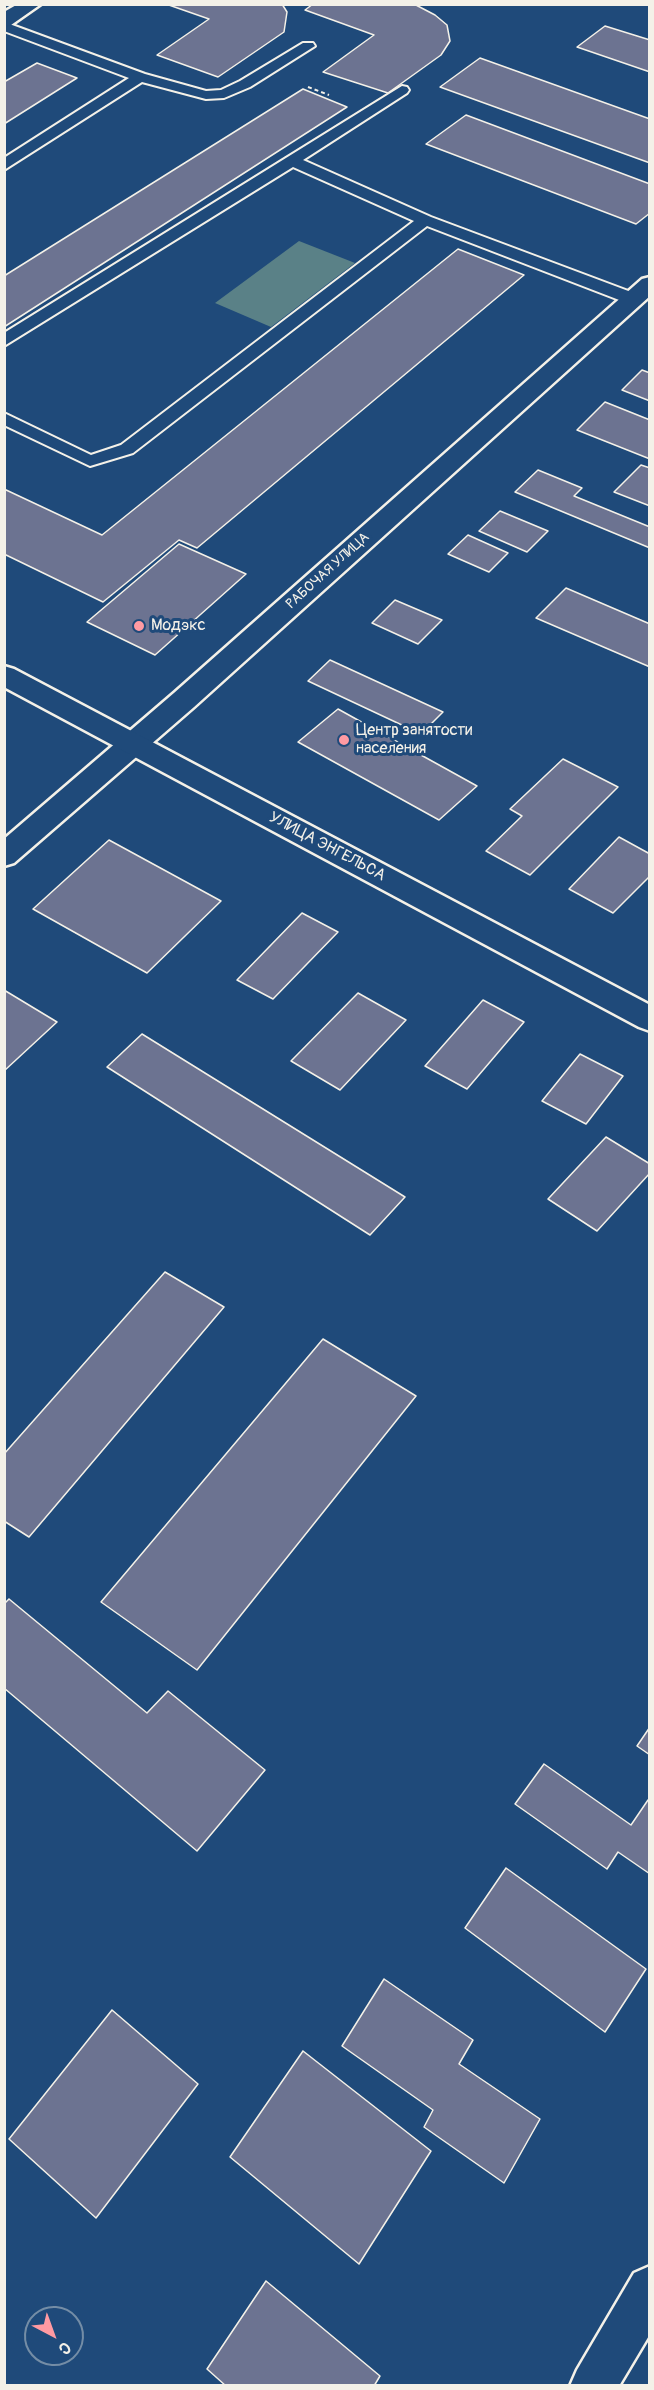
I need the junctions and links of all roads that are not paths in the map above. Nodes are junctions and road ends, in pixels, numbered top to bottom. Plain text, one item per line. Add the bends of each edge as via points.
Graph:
1 (32, 4) edge
2 (4, 21) edge
3 (4, 26) edge
4 (308, 46) dead end
5 (140, 77) junction
6 (402, 90) dead end
7 (291, 161) junction
8 (4, 165) edge
9 (425, 220) junction
10 (641, 292) edge
11 (4, 341) edge
12 (4, 418) edge
13 (4, 675) edge
14 (134, 745) junction
15 (4, 856) edge
16 (650, 1019) edge
17 (650, 2289) edge
18 (593, 2385) edge

1 - 2 street
3 - 5 lane
4 - 5 lane via 224,94 206,95
5 - 8 lane
6 - 7 lane
7 - 9 lane
7 - 11 lane
9 - 10 lane
9 - 12 lane via 127,449 90,460
10 - 14 street, РАБОЧАЯ УЛИЦА
13 - 14 street, УЛИЦА ЭНГЕЛЬСА
14 - 15 street, РАБОЧАЯ УЛИЦА
14 - 16 street, УЛИЦА ЭНГЕЛЬСА
17 - 18 street

